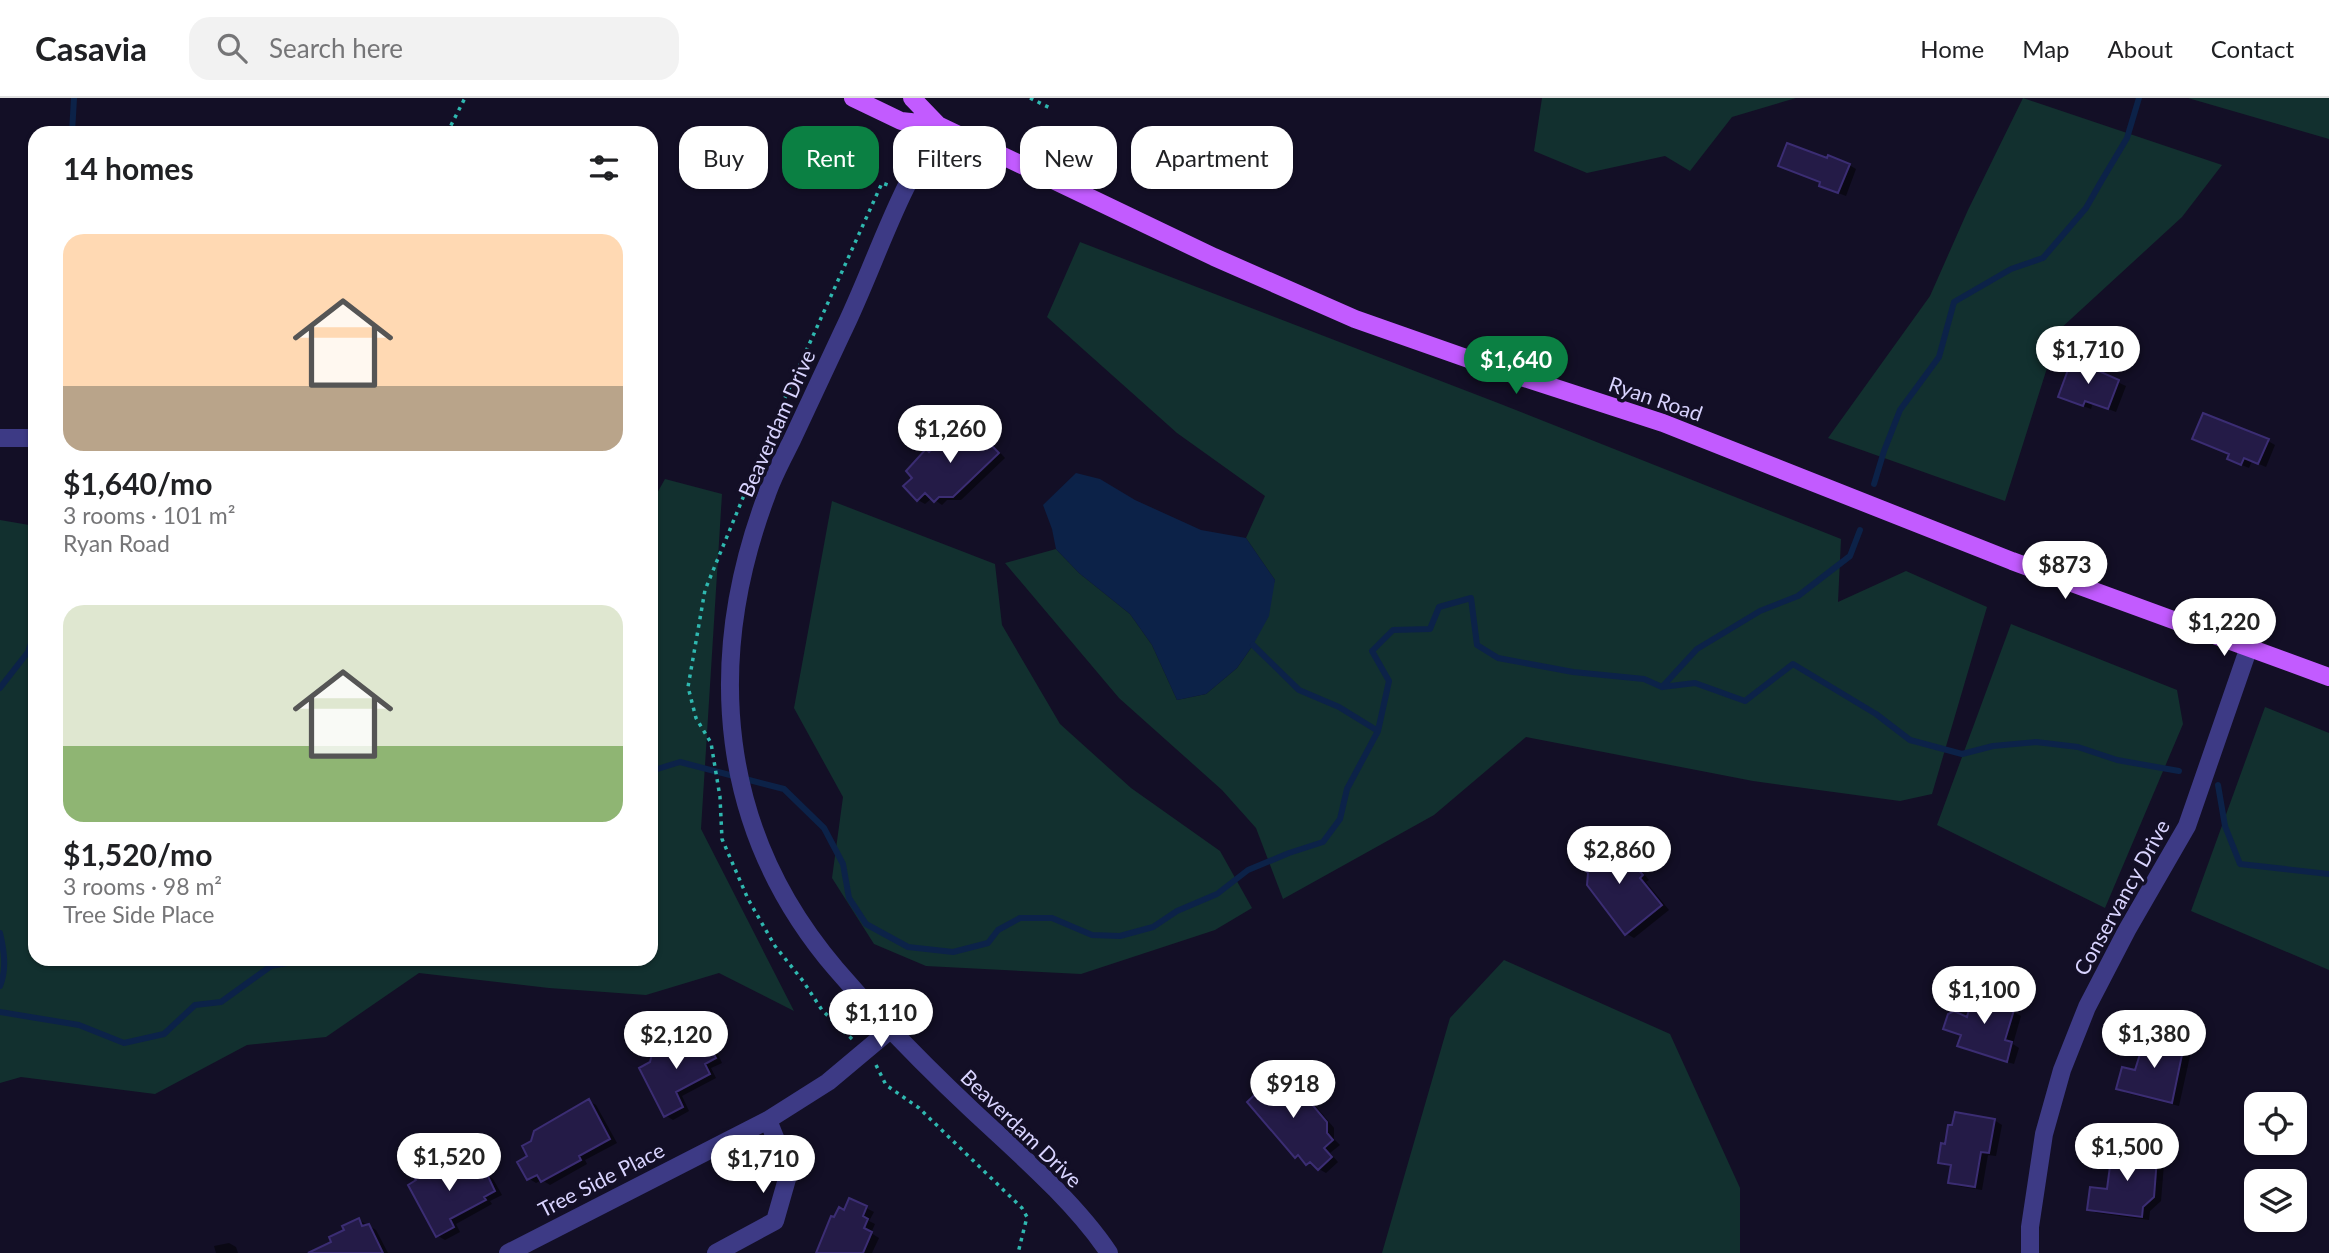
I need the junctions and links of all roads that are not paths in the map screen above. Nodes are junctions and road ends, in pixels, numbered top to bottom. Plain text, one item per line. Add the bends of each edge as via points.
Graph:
1 (853, 98) edge
2 (912, 98) edge
3 (938, 125) junction
4 (28, 438) edge
5 (0, 439) edge
6 (2249, 647) junction
7 (2329, 677) edge
8 (890, 1030) junction
9 (768, 1120) junction
10 (508, 1253) edge
11 (716, 1253) edge
12 (1109, 1253) edge
13 (2030, 1253) edge

1 - 3 main road, Ryan Road via 901,121
2 - 3 main road, Ryan Road
3 - 6 main road, Ryan Road via 1355,319 1663,424 2012,561
3 - 8 street, Beaverdam Drive via 767,493 735,617 731,658 731,723 741,790 756,839 797,917
4 - 5 street
6 - 7 main road, Ryan Road
6 - 13 street, Conservancy Drive via 2187,826 2087,1007 2062,1070 2044,1134
8 - 9 street, Tree Side Place via 828,1082
8 - 12 street, Beaverdam Drive via 1050,1184
9 - 10 street, Tree Side Place
9 - 11 street via 789,1172 775,1221

